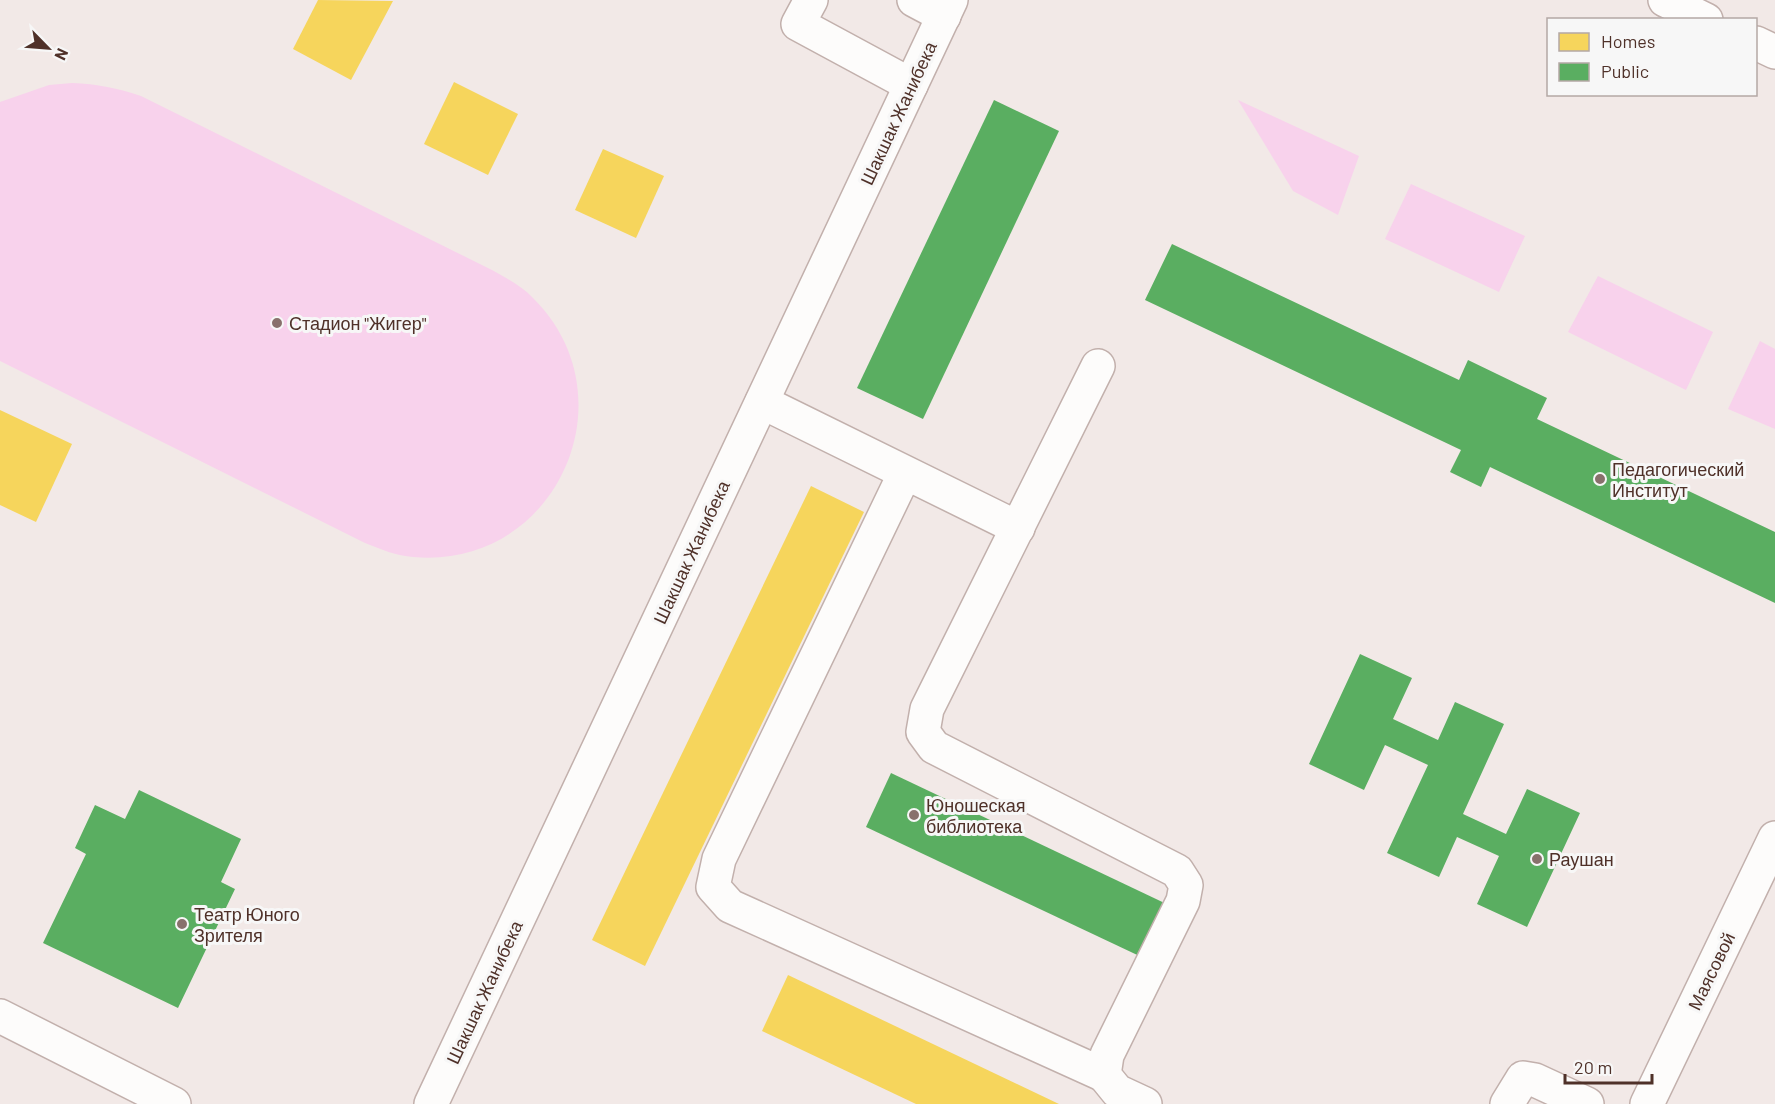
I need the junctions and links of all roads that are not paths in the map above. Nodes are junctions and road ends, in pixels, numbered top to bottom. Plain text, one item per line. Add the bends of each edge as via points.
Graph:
1 (811, 0) edge
2 (914, 0) edge
3 (1665, 0) edge
4 (947, 8) edge
5 (1702, 18) edge
6 (1757, 44) edge
7 (1775, 52) edge
8 (911, 85) junction
9 (1098, 366) dead end
10 (762, 402) junction
11 (905, 472) junction
12 (1018, 528) junction
13 (1775, 838) edge
14 (0, 1016) edge
15 (1104, 1076) junction
16 (174, 1104) edge
17 (430, 1104) edge
18 (1145, 1104) edge
19 (1507, 1104) edge
20 (1587, 1104) edge
21 (1647, 1104) edge

1 - 8 main road via 798,24
2 - 4 main road
3 - 5 main road
4 - 8 main road, Шакшак Жанибека
6 - 7 main road
8 - 10 main road, Шакшак Жанибека
9 - 12 main road
10 - 11 main road
10 - 17 main road, Шакшак Жанибека
11 - 12 main road
11 - 15 main road via 719,859 713,886 730,906
12 - 15 main road via 927,709 923,732 934,747 1177,871 1186,885 1183,901 1107,1055
13 - 21 main road, Маясовой
14 - 16 main road
15 - 18 main road via 1117,1091
19 - 20 main road via 1523,1078

